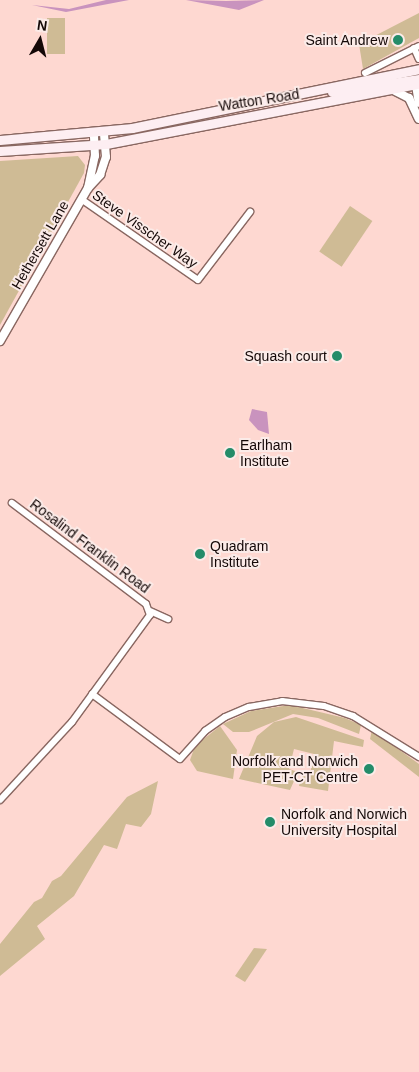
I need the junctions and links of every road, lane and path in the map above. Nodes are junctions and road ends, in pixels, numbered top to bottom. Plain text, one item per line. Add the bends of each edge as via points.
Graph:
1 (417, 47) edge
2 (419, 60) edge
3 (419, 69) edge
4 (365, 73) dead end
5 (418, 82) edge
6 (395, 91) junction
7 (419, 103) edge
8 (250, 104) junction
9 (419, 119) edge
10 (104, 132) junction
11 (94, 134) junction
12 (0, 140) edge
13 (106, 144) junction
14 (95, 145) junction
15 (0, 151) edge
16 (88, 188) junction
17 (81, 199) junction
18 (250, 212) dead end
19 (0, 342) edge
20 (12, 503) dead end
21 (150, 611) junction
22 (168, 619) dead end
23 (92, 694) junction
24 (419, 758) edge
25 (0, 800) edge

1 - 2 street
1 - 4 street
3 - 8 main road, Watton Road
5 - 6 main road, Watton Road
5 - 7 street
5 - 8 main road, Watton Road
6 - 9 street via 409,98
6 - 13 main road, Watton Road
8 - 10 main road, Watton Road
10 - 11 main road, Watton Road
10 - 13 street
11 - 12 main road, Watton Road
11 - 14 street
13 - 14 main road, Watton Road
13 - 16 street, Hethersett Lane via 103,168
14 - 15 main road, Watton Road
14 - 16 street, Hethersett Lane
16 - 17 street, Hethersett Lane
17 - 18 street, Steve Visscher Way via 198,280
17 - 19 street, Hethersett Lane
20 - 21 street, Rosalind Franklin Road via 146,604
21 - 22 street, Rosalind Franklin Road
21 - 23 street, Rosalind Franklin Road via 149,619
23 - 24 street via 180,759 205,731 225,717 249,707 282,701 324,706 353,716
23 - 25 street, Rosalind Franklin Road via 72,722

